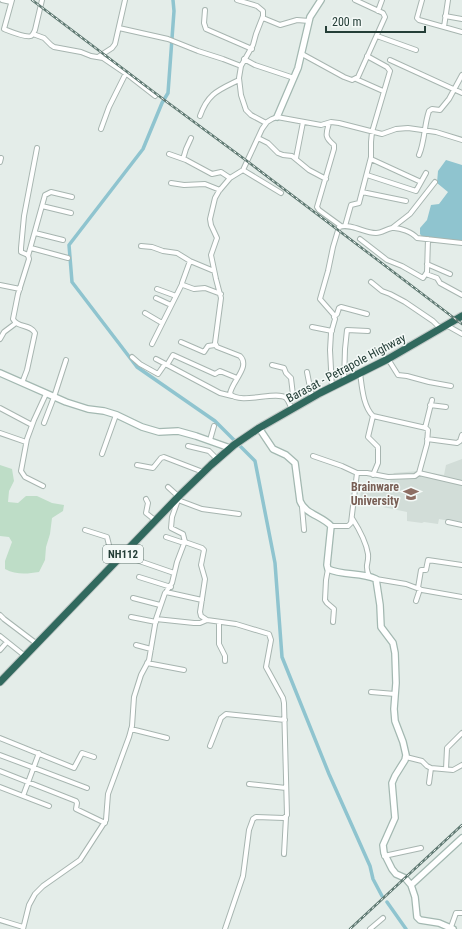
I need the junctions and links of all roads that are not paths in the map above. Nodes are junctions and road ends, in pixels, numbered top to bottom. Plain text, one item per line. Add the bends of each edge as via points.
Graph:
1 (2, 0) edge
2 (42, 0) edge
3 (125, 0) edge
4 (237, 0) edge
5 (321, 0) edge
6 (355, 0) edge
7 (382, 0) edge
8 (422, 0) edge
9 (448, 0) edge
10 (12, 1) edge
11 (205, 10) dead end
12 (378, 11) junction
13 (445, 16) junction
14 (263, 18) junction
15 (462, 19) edge
16 (309, 22) junction
17 (444, 27) junction
18 (119, 28) junction
19 (462, 32) edge
20 (33, 34) junction
21 (377, 36) junction
22 (252, 49) junction
23 (416, 50) dead end
24 (302, 54) junction
25 (367, 56) junction
26 (98, 57) junction
27 (244, 60) junction
28 (390, 60) dead end
29 (241, 66) junction
30 (126, 73) junction
31 (462, 76) edge
32 (294, 78) junction
33 (356, 79) junction
34 (239, 80) junction
35 (384, 91) junction
36 (454, 91) junction
37 (462, 93) edge
38 (155, 96) dead end
39 (200, 116) dead end
40 (277, 117) junction
41 (303, 122) junction
42 (266, 123) junction
43 (328, 123) junction
44 (101, 129) dead end
45 (424, 130) junction
46 (372, 132) junction
47 (191, 138) dead end
48 (258, 138) junction
49 (462, 140) edge
50 (37, 148) dead end
51 (169, 154) dead end
52 (419, 154) dead end
53 (296, 158) junction
54 (183, 159) junction
55 (370, 159) junction
56 (243, 170) junction
57 (426, 173) dead end
58 (367, 175) junction
59 (230, 178) junction
60 (326, 179) junction
61 (421, 182) junction
62 (435, 182) dead end
63 (171, 183) dead end
64 (220, 190) junction
65 (362, 192) junction
66 (281, 193) dead end
67 (72, 197) dead end
68 (406, 201) dead end
69 (42, 206) junction
70 (71, 213) dead end
71 (343, 226) junction
72 (391, 228) junction
73 (35, 233) junction
74 (360, 239) dead end
75 (428, 239) junction
76 (63, 240) dead end
77 (462, 243) edge
78 (141, 246) dead end
79 (31, 248) junction
80 (28, 256) junction
81 (68, 258) dead end
82 (190, 261) junction
83 (427, 264) junction
84 (214, 271) junction
85 (426, 274) junction
86 (450, 274) dead end
87 (371, 282) dead end
88 (182, 284) junction
89 (0, 285) edge
90 (20, 288) junction
91 (157, 289) dead end
92 (221, 294) junction
93 (462, 295) edge
94 (176, 296) junction
95 (156, 298) dead end
96 (171, 305) junction
97 (145, 313) dead end
98 (367, 314) dead end
99 (462, 316) edge
100 (334, 317) junction
101 (16, 323) junction
102 (162, 323) junction
103 (443, 326) junction
104 (312, 327) dead end
105 (332, 331) junction
106 (368, 331) dead end
107 (462, 334) edge
108 (0, 339) edge
109 (182, 342) dead end
110 (152, 344) dead end
111 (215, 345) junction
112 (132, 357) dead end
113 (156, 359) dead end
114 (388, 359) junction
115 (66, 360) dead end
116 (166, 364) junction
117 (272, 365) dead end
118 (308, 372) dead end
119 (0, 373) edge
120 (360, 373) junction
121 (237, 378) junction
122 (344, 381) junction
123 (22, 383) junction
124 (451, 386) dead end
125 (332, 388) junction
126 (46, 394) junction
127 (232, 396) junction
128 (54, 398) junction
129 (287, 398) junction
130 (312, 398) junction
131 (432, 400) dead end
132 (430, 405) junction
133 (446, 407) dead end
134 (0, 408) edge
135 (292, 409) junction
136 (116, 414) junction
137 (373, 416) junction
138 (44, 423) dead end
139 (32, 425) junction
140 (214, 426) dead end
141 (259, 428) junction
142 (425, 428) junction
143 (0, 433) edge
144 (462, 435) edge
145 (427, 439) junction
146 (210, 440) junction
147 (26, 442) junction
148 (188, 446) dead end
149 (232, 446) junction
150 (102, 454) dead end
151 (313, 456) dead end
152 (217, 459) junction
153 (137, 465) dead end
154 (203, 472) junction
155 (357, 473) junction
156 (419, 474) junction
157 (373, 475) junction
158 (462, 483) edge
159 (42, 486) dead end
160 (168, 487) dead end
161 (179, 498) junction
162 (146, 499) dead end
163 (302, 506) junction
164 (239, 514) dead end
165 (352, 518) junction
166 (156, 520) junction
167 (448, 522) dead end
168 (462, 525) edge
169 (331, 526) junction
170 (85, 530) dead end
171 (304, 530) dead end
172 (166, 537) dead end
173 (184, 542) junction
174 (120, 557) junction
175 (462, 565) edge
176 (328, 569) junction
177 (174, 573) junction
178 (369, 576) junction
179 (139, 577) dead end
180 (376, 579) junction
181 (170, 587) junction
182 (419, 589) junction
183 (166, 592) junction
184 (462, 597) edge
185 (133, 598) dead end
186 (202, 600) junction
187 (416, 601) dead end
188 (160, 605) junction
189 (0, 615) edge
190 (131, 617) dead end
191 (156, 620) junction
192 (207, 620) junction
193 (219, 622) junction
194 (333, 622) dead end
195 (0, 636) edge
196 (8, 642) junction
197 (38, 644) junction
198 (136, 645) dead end
199 (151, 649) junction
200 (0, 650) edge
201 (24, 656) junction
202 (225, 661) dead end
203 (147, 663) junction
204 (184, 670) dead end
205 (0, 681) edge
206 (370, 692) dead end
207 (396, 694) junction
208 (285, 720) junction
209 (132, 729) junction
210 (462, 733) edge
211 (0, 738) edge
212 (167, 738) dead end
213 (210, 746) dead end
214 (40, 753) junction
215 (0, 755) edge
216 (94, 757) dead end
217 (406, 757) junction
218 (462, 765) edge
219 (34, 768) junction
220 (431, 768) junction
221 (446, 769) junction
222 (0, 771) edge
223 (28, 783) junction
224 (428, 783) dead end
225 (249, 784) dead end
226 (0, 788) edge
227 (87, 788) dead end
228 (286, 788) junction
229 (23, 796) junction
230 (49, 806) dead end
231 (286, 817) junction
232 (104, 823) junction
233 (462, 838) edge
234 (421, 848) dead end
235 (284, 854) dead end
236 (384, 856) junction
237 (411, 885) junction
238 (462, 913) edge
239 (383, 918) dead end
240 (0, 920) edge
241 (23, 928) edge
242 (452, 928) edge
243 (225, 929) edge
244 (370, 929) edge

1 - 10 street
2 - 20 street
3 - 18 street
4 - 14 street via 259,7 263,11
5 - 16 street
6 - 12 street
7 - 12 street
8 - 17 street via 417,18
9 - 13 street
10 - 20 street via 4,29 26,36
11 - 22 street via 206,29
12 - 21 street via 385,17
13 - 15 street
13 - 17 street
14 - 16 street via 280,24 297,20
14 - 22 street
16 - 24 street
17 - 19 street
18 - 26 street via 115,44
18 - 29 street via 168,39
20 - 26 street via 44,38 51,45
21 - 23 street
21 - 25 street
22 - 27 street
24 - 32 street
24 - 33 street via 344,77
25 - 33 street
25 - 35 street via 389,68
26 - 30 street
27 - 29 street
27 - 32 street
28 - 36 street
29 - 34 street
30 - 38 street
30 - 44 street
31 - 36 street
32 - 40 street
33 - 35 street
34 - 39 street via 212,95
34 - 42 street via 246,110
35 - 46 street
36 - 37 street
36 - 45 street via 440,110 429,111
40 - 41 street
40 - 42 street
41 - 43 street via 321,125
41 - 53 street
42 - 48 street
43 - 46 street via 339,122
43 - 60 street via 326,137 334,145 334,149
45 - 46 street via 402,128 382,134
45 - 49 street
45 - 52 street
46 - 55 street
47 - 54 street
48 - 53 street via 266,141 281,154
48 - 56 street
50 - 80 street via 21,248 21,252
51 - 54 street
53 - 60 street via 309,170
54 - 59 street via 212,174 221,172
55 - 58 street
55 - 61 street
56 - 59 street
56 - 66 street
57 - 61 street
58 - 61 street via 416,191
58 - 65 street
59 - 64 street
60 - 71 street via 318,209
62 - 72 street via 410,214
63 - 64 street via 204,184
64 - 84 street via 215,198 210,219 217,238 211,255
65 - 68 street
65 - 71 street via 359,204 352,204
67 - 69 street via 51,192 45,195
69 - 70 street
69 - 73 street
71 - 72 street via 376,233
71 - 100 street via 338,229 320,299
72 - 75 street via 414,234 417,238
73 - 76 street
73 - 79 street
74 - 85 street via 387,260 404,266 422,278
75 - 77 street
75 - 83 street
78 - 82 street via 177,253
79 - 80 street
79 - 81 street
80 - 90 street
82 - 84 street
82 - 88 street
83 - 85 street
83 - 86 street
84 - 92 street
85 - 93 street via 437,278 440,283
87 - 103 street
88 - 92 street
88 - 94 street
89 - 90 street
90 - 101 street via 13,319
91 - 94 street
92 - 111 street
94 - 96 street
95 - 96 street
96 - 102 street
97 - 102 street
98 - 100 street via 340,307
99 - 103 highway, Barasat - Petrapole Highway / NH112
100 - 105 street
101 - 108 street via 4,332
101 - 123 street via 32,329 35,333
102 - 110 street
103 - 107 street
103 - 114 highway, Barasat - Petrapole Highway / NH112
104 - 105 street
105 - 125 street
106 - 122 street via 347,330
109 - 111 street via 204,352 208,346
111 - 121 street via 242,358 243,364
112 - 116 street via 158,374
113 - 116 street
114 - 120 highway, Barasat - Petrapole Highway / NH112
114 - 124 street via 398,375
115 - 128 street
116 - 121 street via 173,355 215,374 220,371
116 - 127 street via 220,393
117 - 129 street via 284,368 286,374 291,377 293,395
118 - 130 street
119 - 123 street
120 - 122 highway, Barasat - Petrapole Highway / NH112
120 - 137 street via 367,408
121 - 127 street via 230,388
122 - 125 highway, Barasat - Petrapole Highway / NH112
123 - 126 street
125 - 130 highway, Barasat - Petrapole Highway / NH112
126 - 128 street
126 - 139 street
127 - 129 street via 249,398 281,395
128 - 136 street via 88,409
128 - 138 street
129 - 135 street
130 - 135 highway, Barasat - Petrapole Highway / NH112
131 - 132 street
132 - 133 street
132 - 142 street
134 - 139 street
135 - 141 highway, Barasat - Petrapole Highway / NH112
136 - 146 street via 159,432 178,431
136 - 150 street
137 - 142 street
137 - 157 street via 368,437 378,447 379,460
139 - 147 street
140 - 146 street
141 - 149 highway, Barasat - Petrapole Highway / NH112
141 - 163 street via 273,449 295,463
142 - 145 street via 428,430
143 - 147 street
144 - 145 street via 457,443
145 - 156 street
146 - 149 street
147 - 159 street via 21,473
148 - 152 street via 209,451
149 - 152 highway, NH112
151 - 155 street
152 - 154 highway, NH112
153 - 154 street via 153,468 164,457
154 - 161 highway, NH112
155 - 157 street
155 - 165 street
156 - 157 street
156 - 158 street
160 - 161 street
161 - 164 street via 202,509
161 - 166 highway, NH112
161 - 173 street via 171,526 183,534
162 - 166 street via 146,513
163 - 169 street
163 - 171 street
165 - 169 street via 348,526
165 - 178 street via 364,540
166 - 174 highway, NH112
167 - 168 street
169 - 176 street
170 - 174 street via 107,537 110,549
172 - 173 street
173 - 177 street
173 - 186 street via 204,550 201,565 205,580
174 - 177 street
174 - 197 highway, NH112
175 - 182 street via 428,560 426,570 421,570
176 - 178 street
176 - 194 street via 325,600 334,610
177 - 181 street
178 - 180 street
179 - 181 street
180 - 182 street
180 - 207 street via 380,627 393,643 395,653
181 - 183 street
182 - 184 street
182 - 187 street
183 - 186 street
183 - 188 street
185 - 188 street
186 - 192 street via 200,612
188 - 191 street
189 - 197 street
190 - 191 street
191 - 192 street via 194,624
191 - 199 street
192 - 193 street
193 - 202 street via 219,644
193 - 208 street via 236,624 269,634 271,640 266,667 283,698
195 - 196 street
196 - 200 street
196 - 201 street
197 - 201 highway, NH112
198 - 199 street
199 - 203 street
201 - 205 highway, NH112
203 - 204 street
203 - 209 street via 134,697
206 - 207 street
207 - 217 street via 395,721
208 - 213 street via 226,714 221,718
208 - 228 street
209 - 212 street
209 - 232 street via 108,794 108,817
210 - 221 street via 447,748
211 - 214 street
214 - 216 street via 74,768 82,753
214 - 219 street
215 - 219 street
217 - 220 street via 422,761
217 - 236 street via 392,783 395,818 383,844
218 - 221 street via 456,769
219 - 223 street
219 - 227 street
220 - 221 street
220 - 224 street
222 - 223 street
223 - 229 street
223 - 232 street via 76,801 76,809
225 - 228 street
226 - 229 street
228 - 231 street
229 - 230 street
231 - 235 street
231 - 243 street via 253,819 243,876
232 - 241 street via 80,860 35,894
233 - 237 street
234 - 236 street
236 - 237 street via 396,874 405,878
237 - 242 street via 417,917
238 - 242 street via 456,913
239 - 244 street
240 - 241 street

